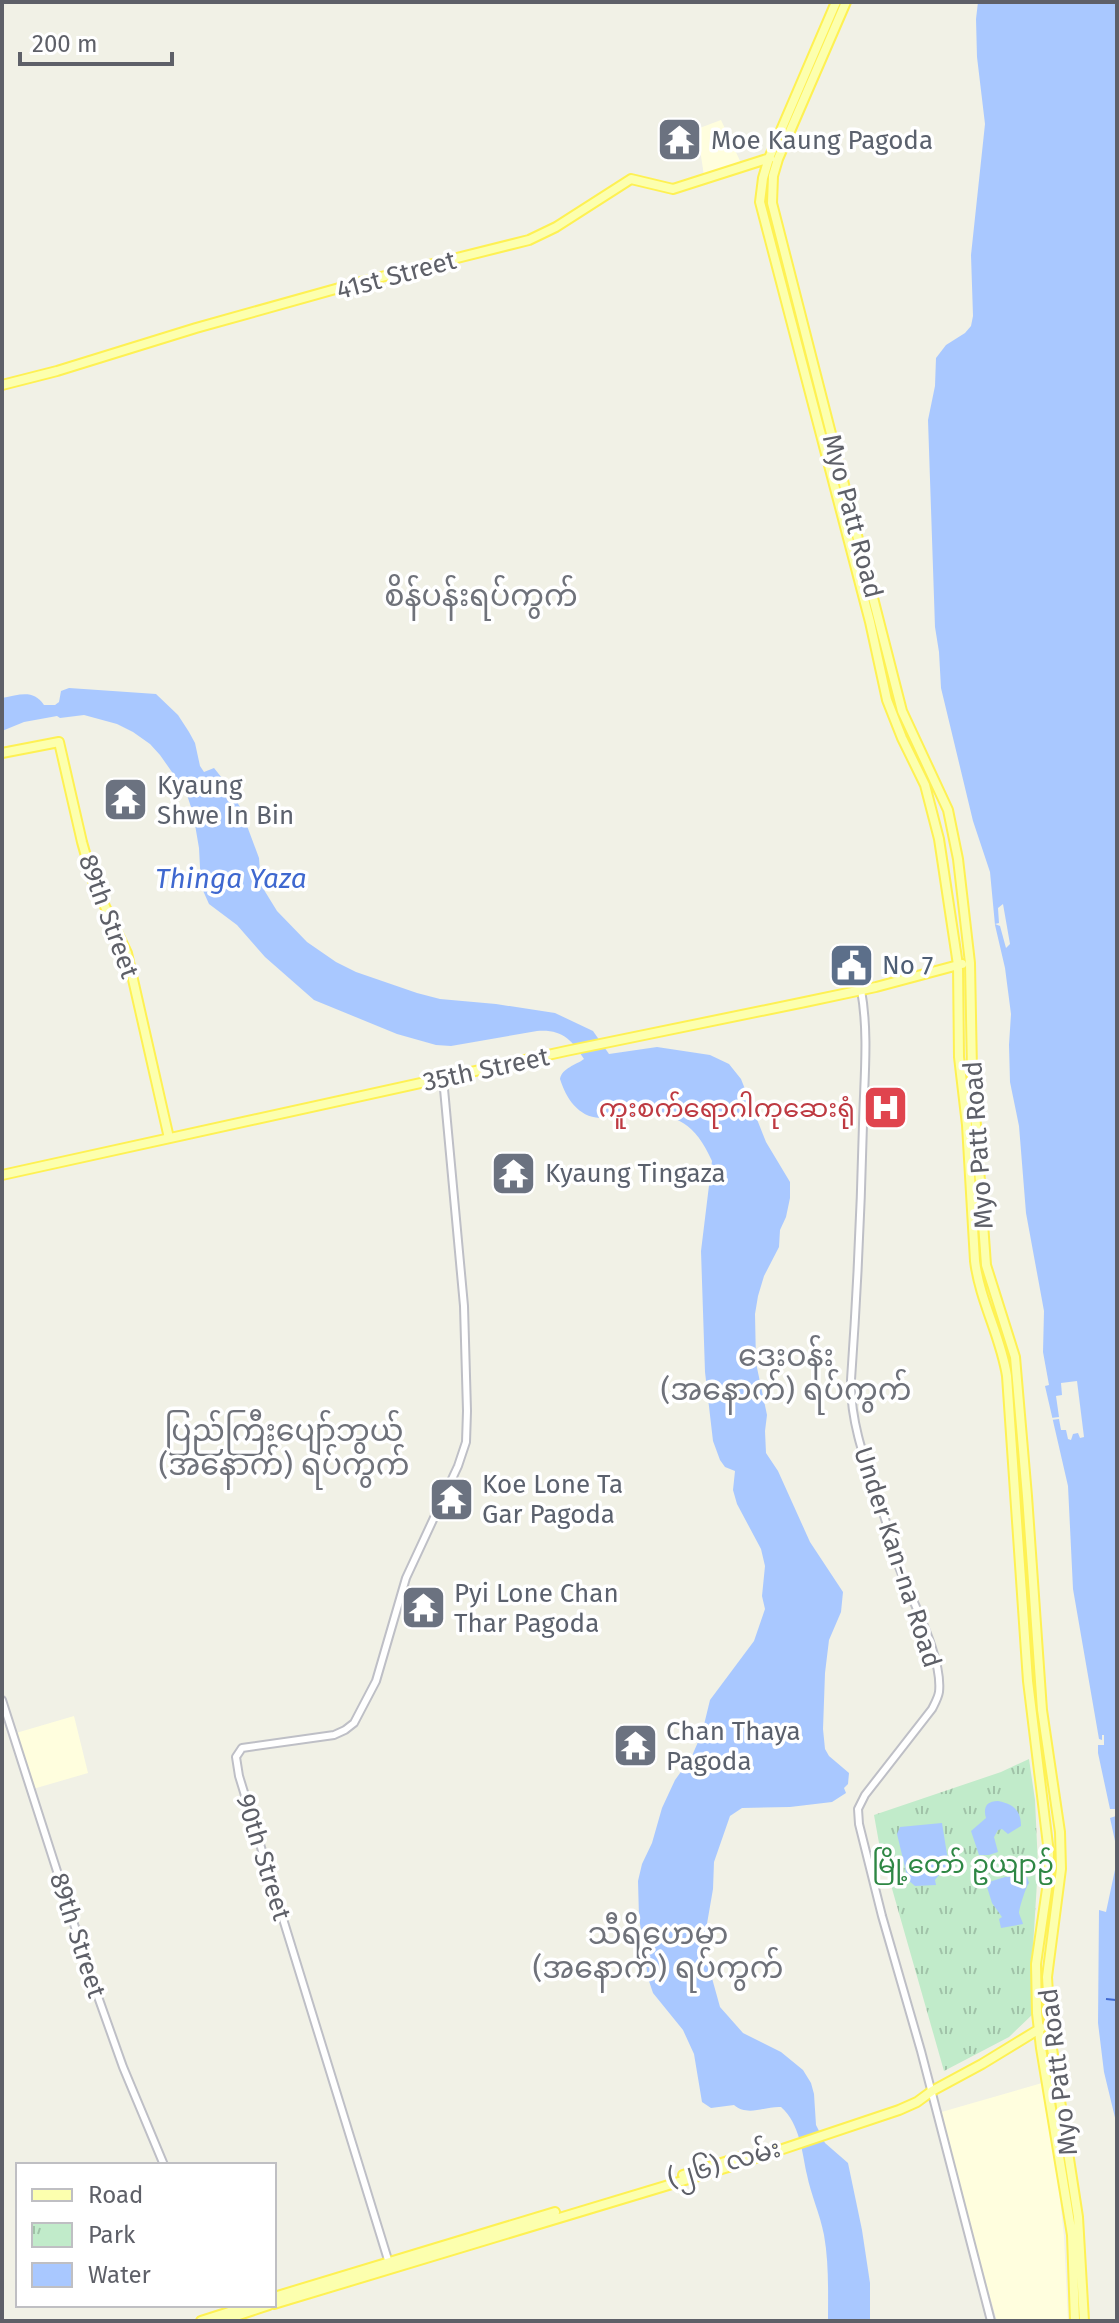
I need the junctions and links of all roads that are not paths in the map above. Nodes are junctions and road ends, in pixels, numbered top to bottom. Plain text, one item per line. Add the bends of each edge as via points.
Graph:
1 (836, 2) edge
2 (846, 2) edge
3 (830, 26) junction
4 (773, 158) junction
5 (2, 385) edge
6 (897, 713) junction
7 (2, 753) edge
8 (970, 963) junction
9 (958, 965) junction
10 (861, 990) junction
11 (443, 1078) junction
12 (169, 1138) junction
13 (2, 1175) edge
14 (987, 1272) junction
15 (977, 1273) junction
16 (1027, 1496) junction
17 (1015, 1498) junction
18 (2, 1700) edge
19 (1038, 1946) junction
20 (1050, 1947) junction
21 (1037, 2013) junction
22 (1049, 2024) junction
23 (1039, 2028) junction
24 (1024, 2038) junction
25 (1040, 2039) junction
26 (932, 2091) junction
27 (163, 2163) edge
28 (389, 2265) junction
29 (309, 2289) junction
30 (276, 2297) edge
31 (276, 2302) edge
32 (245, 2307) edge
33 (258, 2307) edge
34 (222, 2315) edge
35 (201, 2321) edge
36 (991, 2321) edge
37 (1075, 2321) edge
38 (1084, 2321) edge

1 - 3 main road, Myo Patt Road
2 - 3 main road, Myo Patt Road
3 - 4 main road, Myo Patt Road
4 - 5 main road, 41st Street via 673,189 631,179 529,240 357,283
4 - 6 main road, Myo Patt Road via 772,203 788,285
6 - 8 main road, Myo Patt Road via 948,810
6 - 9 main road, Myo Patt Road via 933,811
7 - 12 main road, 89th Street via 59,742 93,881 127,953
8 - 9 main road, 35th Street
8 - 14 main road, Myo Patt Road
9 - 10 main road, 35th Street
9 - 15 main road, Myo Patt Road via 959,1057
10 - 11 main road, 35th Street
10 - 26 street, Under Kan-na Road via 862,1193 852,1411 897,1563 929,1643 939,1695 858,1809
11 - 12 main road, 35th Street
11 - 28 street, 90th Street via 463,1291 467,1426 462,1457 402,1589 376,1681 354,1723 334,1735 242,1748 236,1757
12 - 13 main road, 35th Street
14 - 15 main road
14 - 16 main road, Myo Patt Road via 1015,1357
15 - 17 main road, Myo Patt Road via 1004,1355
16 - 17 main road
16 - 20 main road, Myo Patt Road via 1042,1710 1060,1832 1061,1869
17 - 19 main road, Myo Patt Road via 1049,1853
18 - 27 street, 89th Street via 91,1977
19 - 20 main road
19 - 21 main road, Myo Patt Road
20 - 22 main road, Myo Patt Road
21 - 23 main road, Myo Patt Road
21 - 24 main road
22 - 23 main road, (၂၆) လမ်း
22 - 38 main road, Myo Patt Road via 1078,2217
23 - 24 main road, (၂၆) လမ်း
23 - 25 main road, Myo Patt Road
24 - 25 main road
24 - 26 main road, (၂၆) လမ်း
25 - 37 main road, Myo Patt Road via 1072,2235
26 - 28 main road, (၂၆) လမ်း via 910,2106 795,2144
26 - 36 street, Under Kan-na Road
28 - 29 main road
29 - 30 main road
29 - 31 main road
32 - 34 main road
33 - 34 main road
34 - 35 main road

